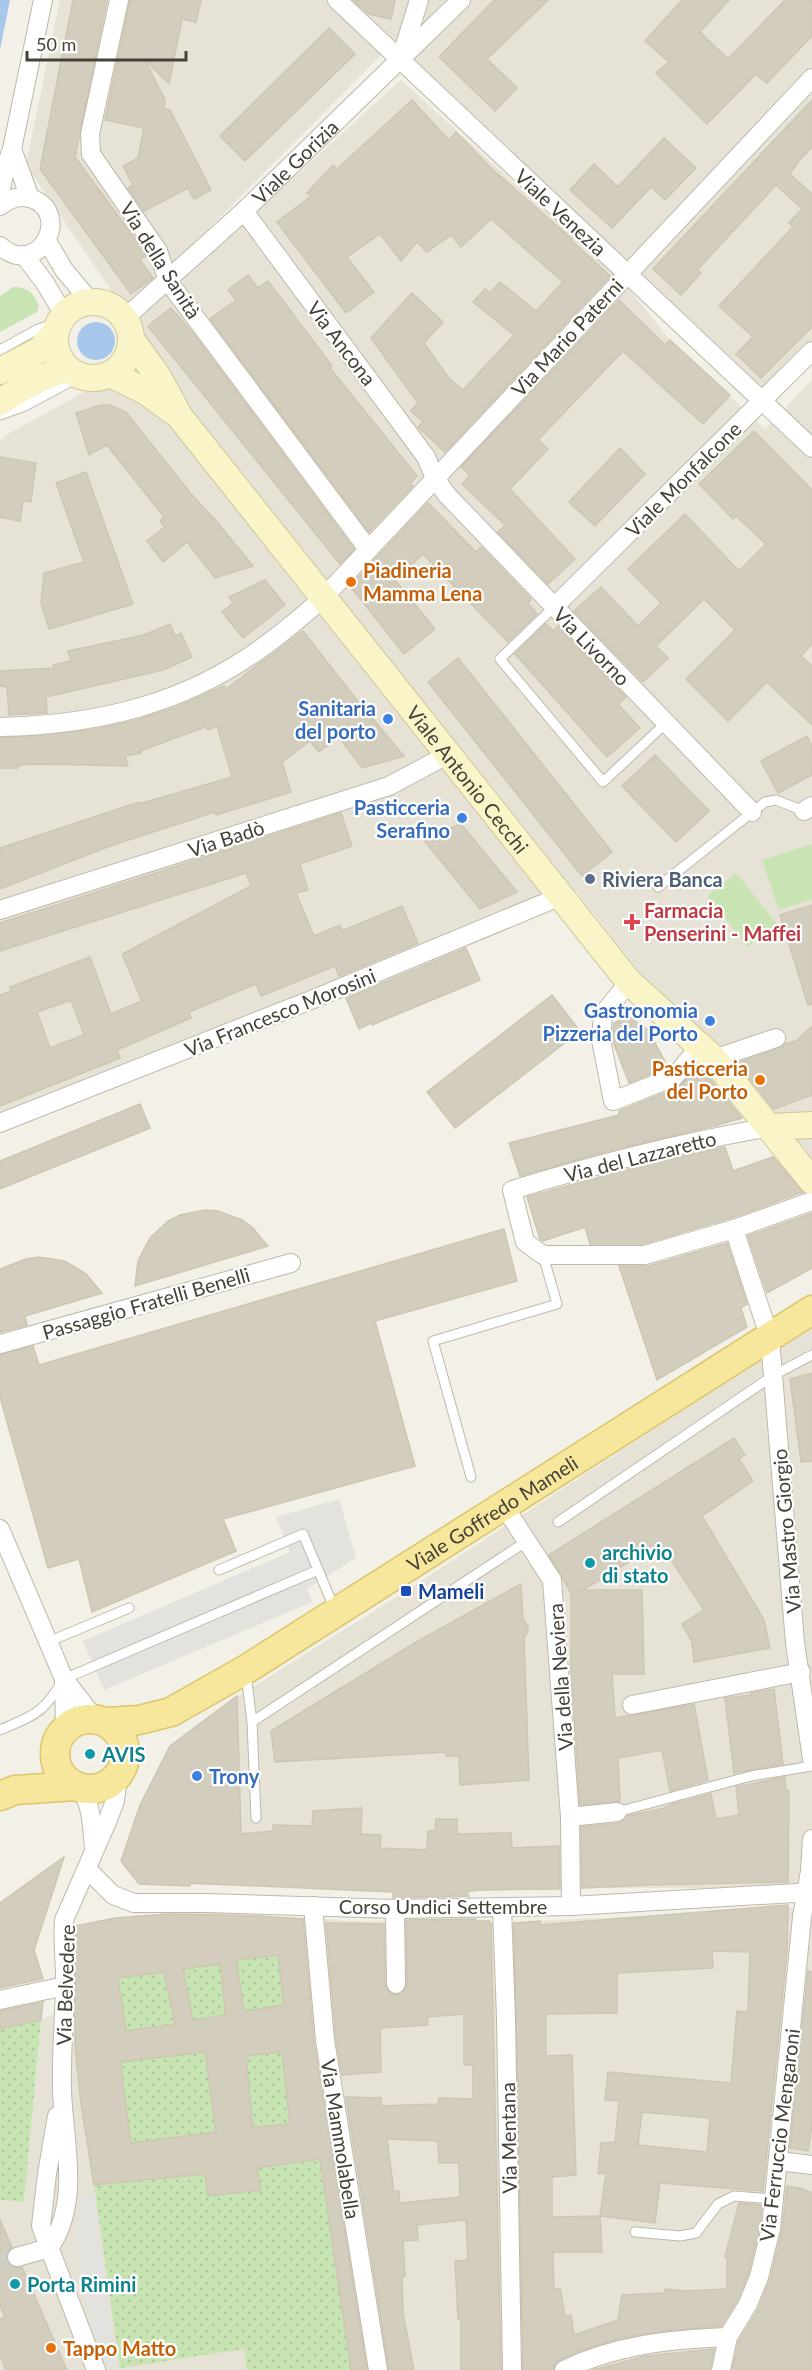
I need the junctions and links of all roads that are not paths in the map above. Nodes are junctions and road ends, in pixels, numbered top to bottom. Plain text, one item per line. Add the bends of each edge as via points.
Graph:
1 (44, 0) edge
2 (119, 0) edge
3 (337, 0) edge
4 (419, 0) edge
5 (461, 0) edge
6 (401, 60) junction
7 (812, 78) edge
8 (12, 149) junction
9 (0, 194) edge
10 (30, 198) junction
11 (0, 206) edge
12 (244, 211) junction
13 (47, 241) junction
14 (1, 248) edge
15 (24, 255) junction
16 (627, 273) junction
17 (168, 280) junction
18 (90, 302) junction
19 (60, 323) junction
20 (128, 328) junction
21 (0, 350) edge
22 (812, 351) edge
23 (0, 371) edge
24 (74, 372) junction
25 (110, 374) junction
26 (761, 401) junction
27 (0, 402) edge
28 (0, 415) edge
29 (180, 417) junction
30 (812, 448) edge
31 (435, 478) junction
32 (368, 549) junction
33 (323, 598) junction
34 (554, 607) junction
35 (666, 723) junction
36 (0, 727) edge
37 (447, 755) junction
38 (808, 808) edge
39 (752, 812) junction
40 (658, 887) dead end
41 (559, 897) junction
42 (0, 910) edge
43 (628, 982) junction
44 (776, 1038) dead end
45 (707, 1053) junction
46 (0, 1123) edge
47 (812, 1125) edge
48 (770, 1126) junction
49 (809, 1170) edge
50 (812, 1202) edge
51 (734, 1229) junction
52 (543, 1256) junction
53 (291, 1263) dead end
54 (812, 1311) edge
55 (770, 1339) junction
56 (0, 1344) edge
57 (812, 1355) edge
58 (774, 1375) junction
59 (471, 1477) dead end
60 (504, 1506) junction
61 (558, 1521) dead end
62 (0, 1529) edge
63 (527, 1541) junction
64 (219, 1570) dead end
65 (318, 1570) junction
66 (129, 1608) dead end
67 (336, 1612) junction
68 (48, 1642) junction
69 (245, 1670) junction
70 (801, 1672) junction
71 (64, 1679) junction
72 (632, 1705) dead end
73 (171, 1712) junction
74 (100, 1721) junction
75 (252, 1722) junction
76 (0, 1730) edge
77 (60, 1738) junction
78 (811, 1747) edge
79 (812, 1766) edge
80 (120, 1769) junction
81 (78, 1787) junction
82 (8, 1793) edge
83 (616, 1812) joint
84 (570, 1817) junction
85 (256, 1818) dead end
86 (812, 1839) edge
87 (94, 1849) junction
88 (87, 1869) junction
89 (809, 1892) edge
90 (571, 1905) junction
91 (313, 1906) junction
92 (502, 1907) junction
93 (395, 1909) junction
94 (396, 1984) dead end
95 (65, 1986) junction
96 (0, 2000) edge
97 (779, 2161) junction
98 (812, 2165) edge
99 (774, 2199) junction
100 (635, 2232) dead end
101 (49, 2248) junction
102 (17, 2257) tunnel mouth
103 (728, 2337) junction
104 (93, 2362) edge
105 (378, 2370) edge
106 (512, 2370) edge
107 (564, 2370) edge
108 (721, 2370) edge

1 - 8 street
2 - 17 street, Via della Sanità via 90,134 91,154 158,252
3 - 6 street, Viale Venezia
4 - 6 street
5 - 6 street, Viale Gorizia
6 - 12 street, Viale Gorizia
6 - 16 street, Viale Venezia
7 - 16 street, Via Mario Paterni
8 - 9 street
8 - 10 street
10 - 11 street via 13,198
10 - 13 street via 40,203 49,216 51,231
12 - 17 street, Viale Gorizia
12 - 31 street, Via Ancona via 426,457
13 - 15 street via 37,251
13 - 18 street
14 - 15 street
15 - 19 street via 45,283
16 - 26 street, Viale Venezia
16 - 31 street, Via Mario Paterni
17 - 20 street, Viale Gorizia
17 - 32 street, Via della Sanità
18 - 19 street via 81,304
18 - 20 street via 115,309
19 - 21 lane via 38,329
19 - 23 street via 40,350
19 - 24 street via 57,351
20 - 25 street, Viale Gorizia via 126,360
20 - 29 street, Viale Antonio Cecchi
22 - 26 street, Viale Monfalcone
24 - 25 street via 90,378
24 - 27 street via 34,381
24 - 28 lane via 25,406
25 - 29 street, Viale Antonio Cecchi
26 - 30 street, Viale Venezia
26 - 34 street, Viale Monfalcone
29 - 33 street, Viale Antonio Cecchi
31 - 32 street, Via Mario Paterni
31 - 34 street, Via Livorno
32 - 33 street, Via Mario Paterni
33 - 36 street, Via Mario Paterni via 265,645 181,694 88,721
33 - 37 street, Viale Antonio Cecchi
34 - 35 street, Via Livorno
34 - 35 lane via 500,658 603,782
35 - 39 street, Via Livorno
37 - 41 street, Viale Antonio Cecchi
37 - 42 street, Via Badò via 389,786
38 - 39 lane via 776,800 765,802
39 - 40 lane
41 - 43 street, Viale Antonio Cecchi
41 - 46 street, Via Francesco Morosini
43 - 45 street, Viale Antonio Cecchi
43 - 45 street via 603,1014 601,1040 613,1101 674,1077
44 - 45 street
45 - 48 street, Viale Antonio Cecchi
47 - 48 street
48 - 49 street, Viale Antonio Cecchi
48 - 52 street, Via del Lazzaretto via 719,1135 512,1190 525,1242
50 - 51 street
51 - 52 street via 645,1256
51 - 55 street, Via Mastro Giorgio
52 - 59 lane via 557,1304 433,1341
53 - 56 street, Passaggio Fratelli Benelli
54 - 55 main road, Viale Goffredo Mameli
55 - 58 street, Via Mastro Giorgio
55 - 60 main road, Viale Goffredo Mameli
57 - 58 lane
58 - 61 lane
58 - 70 street, Via Mastro Giorgio via 795,1643
60 - 63 street, Via della Neviera
60 - 67 main road, Viale Goffredo Mameli
62 - 68 street
63 - 75 lane
63 - 84 street, Via della Neviera via 552,1580
64 - 65 lane via 303,1534
65 - 67 lane
65 - 71 lane
66 - 68 lane
67 - 69 main road, Viale Goffredo Mameli
68 - 71 street
69 - 73 main road, Viale Goffredo Mameli
69 - 75 lane
70 - 72 street
70 - 78 street, Via Mastro Giorgio
71 - 74 street
71 - 76 lane via 38,1714
71 - 77 street
73 - 74 main road, Viale Goffredo Mameli via 131,1722
73 - 80 main road, Viale Goffredo Mameli
74 - 77 main road, Viale Goffredo Mameli via 74,1722
74 - 80 main road via 120,1736 124,1745
75 - 85 lane
77 - 81 main road via 55,1760 59,1771
77 - 82 main road, Viale Goffredo Mameli
79 - 83 lane via 751,1776
80 - 81 main road, Viale Goffredo Mameli via 102,1786
80 - 87 street, Via Belvedere via 115,1801
81 - 82 main road, Viale Goffredo Mameli
81 - 87 street, Via Belvedere via 90,1809
83 - 84 street
84 - 90 street, Via della Neviera
86 - 89 street
87 - 88 street, Via Belvedere
88 - 91 street, Corso Undici Settembre via 113,1895 134,1903
88 - 95 street, Via Belvedere via 64,1920
89 - 90 street, Corso Undici Settembre
89 - 97 street, Via Ferruccio Mengaroni via 802,1917
90 - 92 street, Corso Undici Settembre
91 - 93 street, Corso Undici Settembre
91 - 105 street, Via Mammolabella via 325,2040
92 - 93 street, Corso Undici Settembre
92 - 106 street, Via Mentana
93 - 94 street
95 - 96 street
95 - 101 street, Via Belvedere via 62,2091 67,2196 64,2219
97 - 98 street
97 - 99 street, Via Ferruccio Mengaroni
99 - 100 lane via 734,2196 718,2204 696,2233 680,2236
99 - 103 street, Via Ferruccio Mengaroni via 759,2277
101 - 102 street
101 - 104 street
103 - 107 street via 658,2342 612,2352
103 - 108 street, Via Ferruccio Mengaroni

